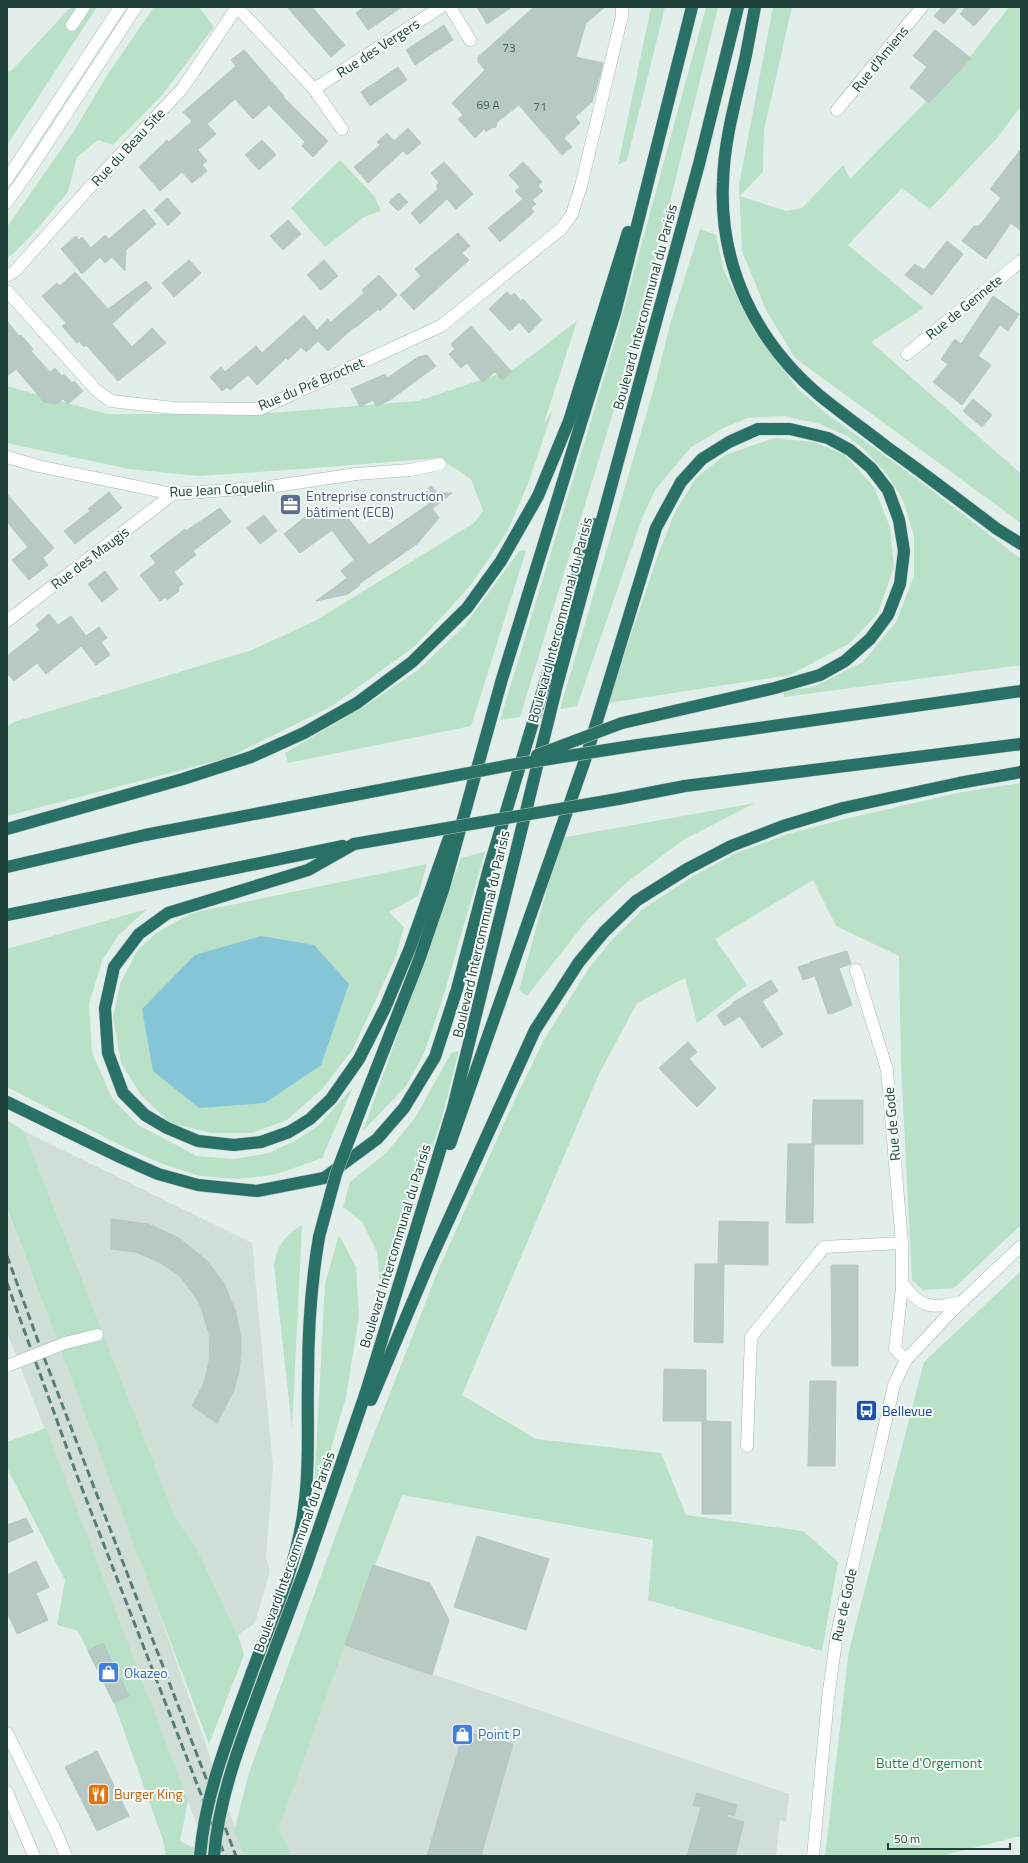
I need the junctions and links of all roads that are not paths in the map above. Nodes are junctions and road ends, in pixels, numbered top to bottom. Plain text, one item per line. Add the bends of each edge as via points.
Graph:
1 (84, 7) edge
2 (120, 7) edge
3 (136, 7) edge
4 (237, 7) edge
5 (441, 7) edge
6 (450, 7) edge
7 (622, 7) edge
8 (692, 7) edge
9 (738, 7) edge
10 (755, 7) edge
11 (922, 7) edge
12 (72, 25) dead end
13 (470, 40) dead end
14 (314, 89) junction
15 (670, 99) junction
16 (838, 110) dead end
17 (342, 129) dead end
18 (7, 179) edge
19 (7, 202) edge
20 (1021, 261) edge
21 (7, 276) edge
22 (7, 291) edge
23 (660, 310) junction
24 (907, 354) dead end
25 (7, 457) edge
26 (440, 464) dead end
27 (173, 494) junction
28 (1021, 544) edge
29 (7, 621) edge
30 (502, 679) junction
31 (1021, 691) edge
32 (1021, 744) edge
33 (511, 765) junction
34 (1021, 772) edge
35 (7, 829) edge
36 (354, 844) junction
37 (7, 867) edge
38 (7, 915) edge
39 (856, 970) dead end
40 (7, 1102) edge
41 (902, 1243) junction
42 (1021, 1246) edge
43 (400, 1282) junction
44 (902, 1282) junction
45 (962, 1302) junction
46 (97, 1335) dead end
47 (906, 1360) junction
48 (7, 1366) edge
49 (747, 1446) dead end
50 (338, 1476) junction
51 (7, 1733) edge
52 (7, 1792) edge
53 (34, 1856) edge
54 (66, 1856) edge
55 (200, 1856) edge
56 (214, 1856) edge
57 (813, 1856) edge

1 - 12 street
2 - 18 street
3 - 19 street
4 - 14 street
4 - 21 street, Rue du Beau Site via 182,89 98,178 15,272
5 - 14 street, Rue des Vergers
6 - 13 street
7 - 22 street, Rue du Pré Brochet via 622,16 581,186 572,214 561,229 441,326 260,410 174,408 111,401 97,391
8 - 15 highway, Boulevard Intercommunal du Parisis
9 - 23 highway, Boulevard Intercommunal du Parisis
10 - 28 highway via 727,138 722,182 724,228 733,272 750,311 767,339 788,365 818,394 997,529
11 - 16 street, Rue d'Amiens
14 - 17 street
15 - 30 highway, Boulevard Intercommunal du Parisis via 615,314
15 - 35 highway via 569,421 552,464 521,528 467,608 412,662 357,704 304,733 251,757 183,779
20 - 24 street, Rue de Gennete
23 - 40 highway via 557,641 435,1057 404,1108 377,1139 324,1178 257,1191 198,1185 158,1174
23 - 43 highway, Boulevard Intercommunal du Parisis via 557,685 455,1101
25 - 27 street, Rue Jean Coquelin via 38,466
26 - 27 street, Rue Jean Coquelin via 269,487
27 - 29 street, Rue des Maugis
30 - 36 highway via 440,868 410,948 385,1008 359,1059 331,1099 310,1119 289,1132 261,1142 234,1145 198,1141 145,1115 123,1093 108,1053 105,1008 114,967 138,934 168,913 308,870
30 - 55 highway, Boulevard Intercommunal du Parisis, bridge via 444,887 420,960 336,1174 319,1237 311,1304 308,1466 304,1508 293,1564 252,1672 214,1785
31 - 33 highway, bridge
32 - 36 highway, bridge via 685,786
33 - 37 highway, bridge via 146,834
33 - 43 highway, bridge via 622,723 775,688 820,675 845,661 870,639 888,615 900,584 904,551 899,520 888,490 871,468 850,450 828,438 790,429 758,429 729,442 702,459 681,482 656,528 585,760
34 - 50 highway via 843,808 783,826 731,846 687,869 636,900 604,932 579,962 535,1030 429,1263
36 - 38 highway
39 - 41 street, Rue de Gode via 887,1070
41 - 44 street, Rue de Gode
41 - 49 street via 824,1247 751,1338
42 - 45 street, Rue de Gode
43 - 50 highway, Boulevard Intercommunal du Parisis
44 - 45 street via 912,1295 929,1305 938,1307
44 - 47 street, Rue de Gode via 895,1349
45 - 47 street, Rue de Gode
46 - 48 street, bridge via 65,1343
47 - 57 street, Rue de Gode via 894,1385 837,1634 828,1698
50 - 56 highway, Boulevard Intercommunal du Parisis, bridge via 226,1786
51 - 54 street
52 - 53 street

